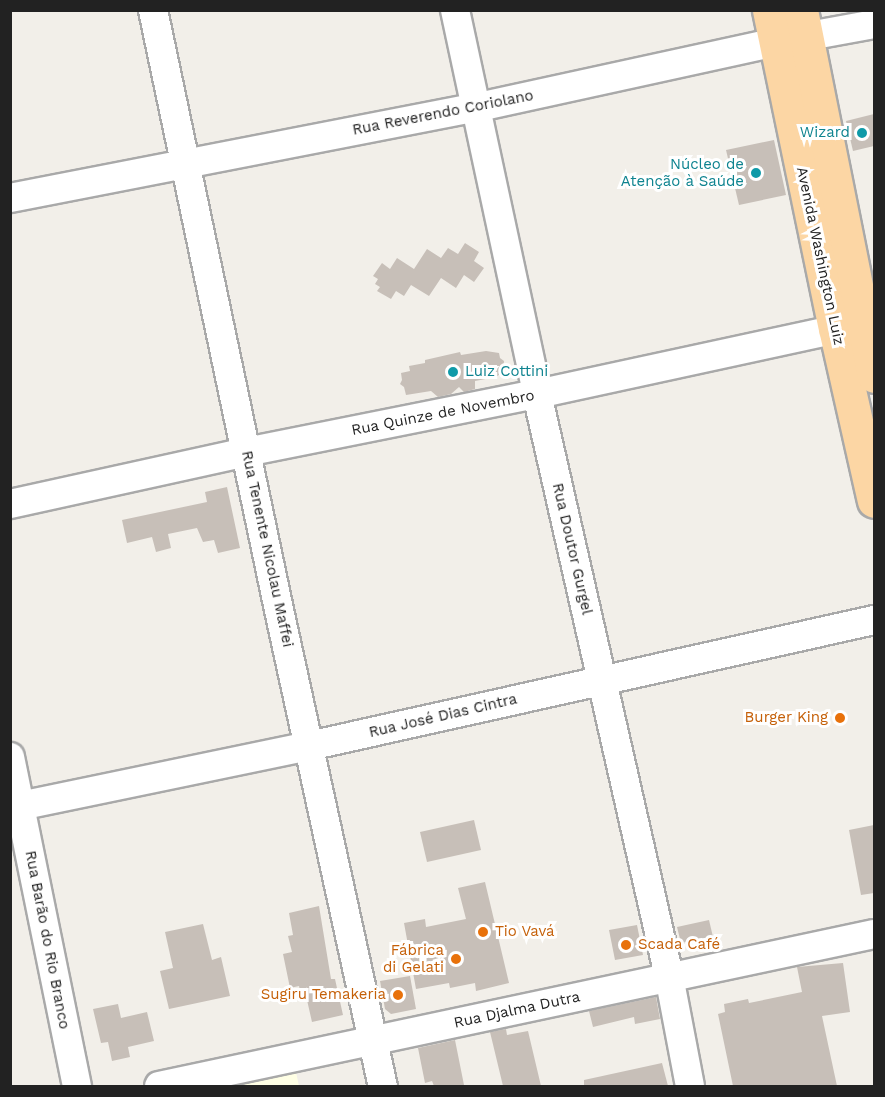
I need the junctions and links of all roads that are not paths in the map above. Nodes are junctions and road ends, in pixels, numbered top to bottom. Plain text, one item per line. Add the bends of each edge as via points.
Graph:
1 (153, 10) edge
2 (454, 10) edge
3 (769, 10) edge
4 (874, 24) edge
5 (794, 30) edge
6 (474, 108) junction
7 (184, 164) junction
8 (10, 198) edge
9 (857, 324) edge
10 (874, 376) edge
11 (537, 394) junction
12 (246, 452) junction
13 (874, 501) edge
14 (10, 504) edge
15 (874, 620) edge
16 (601, 680) junction
17 (309, 746) junction
18 (10, 757) edge
19 (15, 807) edge
20 (874, 934) edge
21 (669, 976) junction
22 (373, 1042) junction
23 (77, 1086) edge
24 (159, 1086) edge
25 (383, 1086) edge
26 (690, 1086) edge

1 - 7 street, Rua Tenente Nicolau Maffei
2 - 6 street, Rua Doutor Gurgel
3 - 5 main road, Avenida Washington Luiz
4 - 5 street, Rua Reverendo Coriolano
5 - 6 street, Rua Reverendo Coriolano
5 - 9 main road, Avenida Washington Luiz
6 - 7 street, Rua Reverendo Coriolano
6 - 11 street, Rua Doutor Gurgel
7 - 8 street, Rua Reverendo Coriolano
7 - 12 street, Rua Tenente Nicolau Maffei
9 - 10 main road, Avenida Washington Luiz
9 - 11 street, Rua Quinze de Novembro
9 - 13 main road, Avenida Washington Luiz
11 - 12 street, Rua Quinze de Novembro
11 - 16 street, Rua Doutor Gurgel
12 - 14 street, Rua Quinze de Novembro
12 - 17 street, Rua Tenente Nicolau Maffei
15 - 16 street, Rua José Dias Cintra
16 - 17 street, Rua José Dias Cintra
16 - 21 street, Rua Doutor Gurgel
17 - 19 street, Rua José Dias Cintra
17 - 22 street, Rua Tenente Nicolau Maffei
18 - 19 street, Rua Barão do Rio Branco
19 - 23 street, Rua Barão do Rio Branco
20 - 21 street, Rua Djalma Dutra
21 - 22 street, Rua Djalma Dutra
21 - 26 street, Rua Doutor Gurgel
22 - 24 street, Rua Djalma Dutra
22 - 25 street, Rua Tenente Nicolau Maffei

